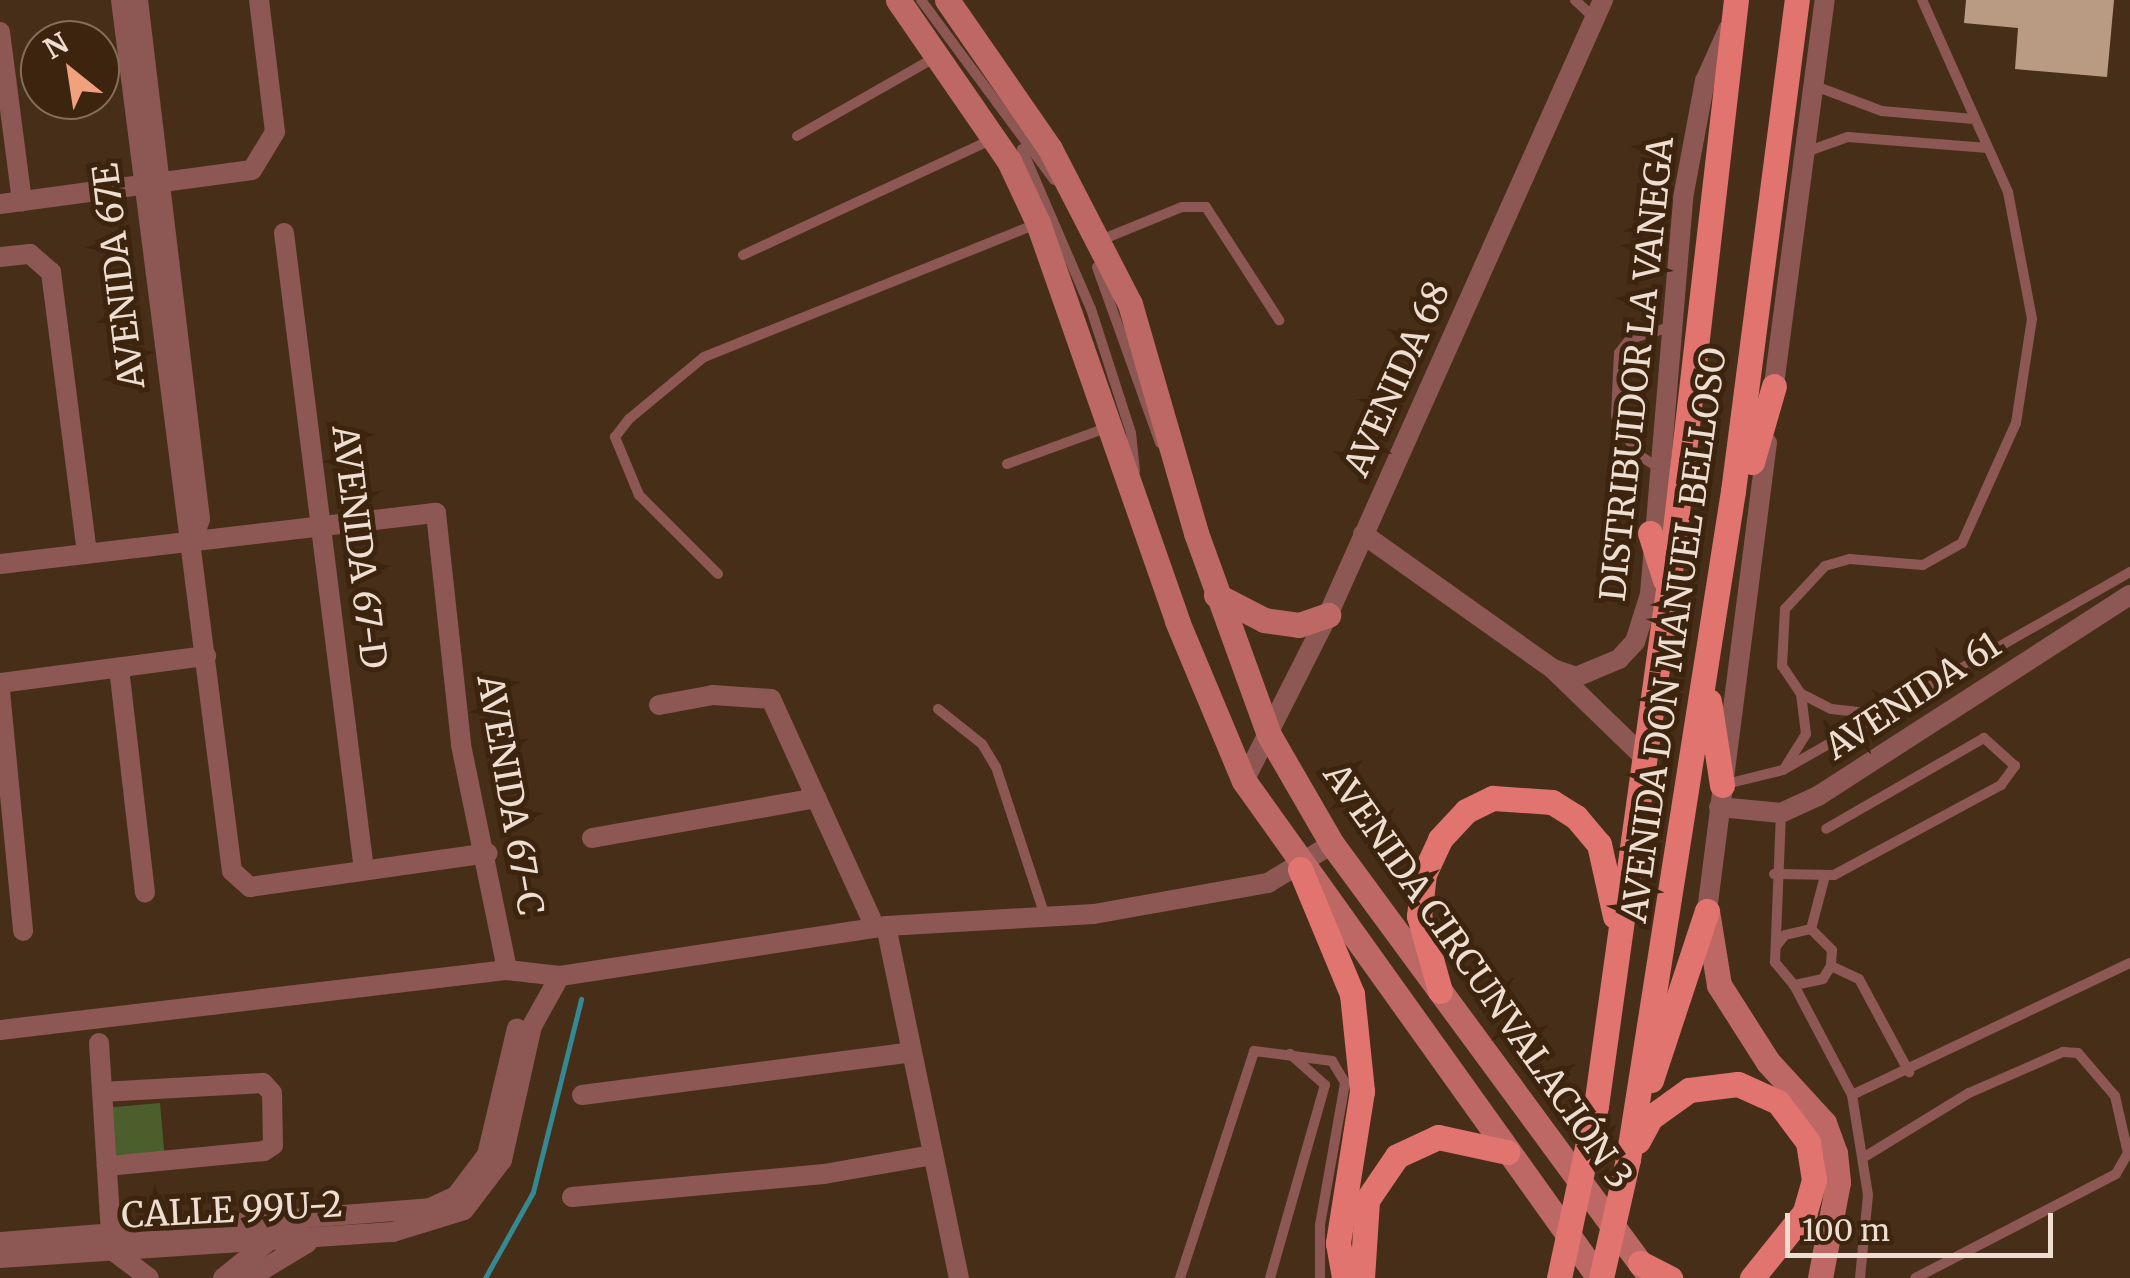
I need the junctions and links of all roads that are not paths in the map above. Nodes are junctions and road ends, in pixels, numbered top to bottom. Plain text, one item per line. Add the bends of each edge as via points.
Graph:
1 (121, 0) edge
2 (138, 0) edge
3 (260, 0) edge
4 (898, 0) edge
5 (921, 0) edge
6 (947, 0) edge
7 (1574, 0) edge
8 (1797, 0) edge
9 (1825, 0) edge
10 (1922, 0) edge
11 (1735, 7) edge
12 (1599, 10) edge
13 (0, 32) edge
14 (937, 56) junction
15 (3, 83) edge
16 (1814, 86) junction
17 (1974, 118) junction
18 (797, 136) dead end
19 (994, 139) junction
20 (1021, 143) junction
21 (1988, 148) junction
22 (1805, 152) junction
23 (150, 187) junction
24 (22, 202) junction
25 (0, 204) edge
26 (1038, 223) junction
27 (284, 233) dead end
28 (1100, 240) junction
29 (743, 255) dead end
30 (0, 257) edge
31 (1279, 320) dead end
32 (1670, 327) junction
33 (1774, 386) junction
34 (1112, 426) junction
35 (1007, 464) dead end
36 (1656, 466) junction
37 (1181, 484) junction
38 (1733, 491) junction
39 (1138, 506) junction
40 (325, 526) junction
41 (1650, 533) joint
42 (1363, 534) junction
43 (192, 542) junction
44 (87, 554) junction
45 (0, 564) edge
46 (2130, 572) edge
47 (718, 574) dead end
48 (1663, 576) junction
49 (1216, 595) junction
50 (2130, 596) edge
51 (1328, 615) junction
52 (206, 656) junction
53 (119, 668) junction
54 (1554, 669) junction
55 (1706, 676) junction
56 (0, 683) edge
57 (0, 690) edge
58 (1801, 694) junction
59 (659, 705) dead end
60 (938, 710) dead end
61 (1876, 714) junction
62 (1269, 735) junction
63 (1646, 759) junction
64 (1783, 770) junction
65 (1244, 781) junction
66 (1721, 796) junction
67 (816, 798) junction
68 (1782, 813) junction
69 (1826, 829) dead end
70 (592, 838) dead end
71 (1332, 844) junction
72 (488, 854) junction
73 (1300, 868) junction
74 (364, 870) junction
75 (1774, 874) junction
76 (1825, 876) junction
77 (145, 892) dead end
78 (1707, 911) junction
79 (1046, 917) junction
80 (880, 927) junction
81 (1811, 929) junction
82 (23, 931) dead end
83 (1619, 943) junction
84 (1776, 946) junction
85 (2130, 963) edge
86 (1832, 966) junction
87 (507, 970) junction
88 (560, 976) junction
89 (1794, 985) junction
90 (1440, 991) junction
91 (0, 1030) edge
92 (100, 1043) dead end
93 (911, 1052) junction
94 (1290, 1053) junction
95 (1910, 1072) junction
96 (102, 1092) junction
97 (582, 1095) dead end
98 (1852, 1095) junction
99 (1635, 1117) junction
100 (1508, 1152) junction
101 (932, 1155) junction
102 (1866, 1156) junction
103 (1628, 1159) junction
104 (107, 1166) junction
105 (572, 1197) dead end
106 (310, 1231) junction
107 (269, 1241) junction
108 (0, 1242) edge
109 (111, 1242) junction
110 (0, 1258) edge
111 (1645, 1270) edge
112 (150, 1278) edge
113 (223, 1278) edge
114 (250, 1278) edge
115 (959, 1278) edge
116 (1180, 1278) edge
117 (1270, 1278) edge
118 (1320, 1278) edge
119 (1344, 1278) edge
120 (1362, 1278) edge
121 (1559, 1278) edge
122 (1600, 1278) edge
123 (1670, 1278) edge
124 (1752, 1278) edge
125 (1820, 1278) edge
126 (1860, 1278) edge
127 (1915, 1278) edge

1 - 23 street, AVENIDA 67E
2 - 23 street, AVENIDA 67E
3 - 23 street via 275,132 252,170
4 - 14 main road
5 - 20 lane
6 - 28 main road, AVENIDA CIRCUNVALACIÓN 3 via 1050,149
7 - 12 lane
8 - 38 main road, AVENIDA DON MANUEL BELLOSO
9 - 16 street, AVENIDA DON MANUEL BELLOSO
10 - 17 lane
11 - 32 street, DISTRIBUIDOR LA VANEGA via 1706,81
11 - 48 main road, AVENIDA DON MANUEL BELLOSO
12 - 42 street, AVENIDA 68
13 - 15 street
14 - 18 lane
14 - 19 main road
15 - 24 street
16 - 17 lane via 1882,111
16 - 22 street, AVENIDA DON MANUEL BELLOSO
17 - 21 lane
19 - 26 main road
19 - 29 lane
20 - 37 lane via 1052,176 1084,237 1113,301 1150,425
20 - 39 lane via 1114,380 1131,433
21 - 22 lane via 1848,138
21 - 58 lane via 2008,192 2032,319 2006,455 1975,523 1944,556 1912,566 1850,558 1807,578 1778,628 1782,666
22 - 33 street, AVENIDA DON MANUEL BELLOSO
23 - 24 street
23 - 43 street, AVENIDA 67E via 182,522
24 - 25 street
26 - 34 main road
26 - 47 lane via 704,357 629,419 615,438 639,495
27 - 40 street, AVENIDA 67-D
28 - 31 lane via 1182,208 1206,207
28 - 37 main road, AVENIDA CIRCUNVALACIÓN 3 via 1130,304
30 - 44 street via 30,254 51,272
32 - 36 street, DISTRIBUIDOR LA VANEGA
32 - 36 lane via 1630,339 1619,353 1616,416 1637,454
33 - 38 main road via 1751,466
33 - 66 street, AVENIDA DON MANUEL BELLOSO
34 - 35 lane
34 - 39 main road
36 - 41 street, DISTRIBUIDOR LA VANEGA
37 - 49 main road, AVENIDA CIRCUNVALACIÓN 3
38 - 55 main road, AVENIDA DON MANUEL BELLOSO
39 - 65 main road
40 - 43 street
40 - 72 street, AVENIDA 67-C via 436,513 460,746
40 - 74 street, AVENIDA 67-D
41 - 48 main road
42 - 51 street, AVENIDA 68
42 - 54 street
43 - 44 street
43 - 52 street, AVENIDA 67E
44 - 45 street
46 - 61 lane
48 - 54 street, DISTRIBUIDOR LA VANEGA via 1635,642 1619,659 1576,677
48 - 63 main road, AVENIDA DON MANUEL BELLOSO
49 - 51 main road via 1264,620 1299,624
49 - 62 main road, AVENIDA CIRCUNVALACIÓN 3
50 - 68 street, AVENIDA 61
51 - 62 street, AVENIDA 68
52 - 53 street
52 - 74 street, AVENIDA 67E via 232,871 250,887
53 - 56 street
53 - 77 street
54 - 63 street
55 - 66 main road
55 - 99 main road, AVENIDA DON MANUEL BELLOSO
57 - 82 street
58 - 61 lane via 1831,709
58 - 64 lane via 1806,734
59 - 67 street via 713,696 770,700
60 - 79 lane via 982,744 996,768
61 - 64 lane
62 - 65 street, AVENIDA 68
62 - 71 main road, AVENIDA CIRCUNVALACIÓN 3
63 - 83 main road, AVENIDA DON MANUEL BELLOSO
64 - 66 lane
65 - 73 main road
66 - 68 street
66 - 78 street, AVENIDA DON MANUEL BELLOSO
67 - 70 street
67 - 80 street
68 - 75 lane
69 - 76 lane via 1984,738 2016,766 2001,785
71 - 73 street
71 - 90 main road, AVENIDA CIRCUNVALACIÓN 3
72 - 74 street
72 - 87 street, AVENIDA 67-C
73 - 79 street via 1268,883
73 - 100 main road
73 - 119 main road via 1352,994 1362,1091 1338,1243
75 - 76 lane
75 - 84 lane
76 - 81 lane
78 - 99 main road via 1679,1014
78 - 125 main road via 1719,985 1768,1062 1813,1107 1835,1153 1838,1182
79 - 80 street
80 - 88 street
80 - 93 street
81 - 84 lane via 1784,935
81 - 86 lane via 1832,950
83 - 90 main road via 1607,867 1576,817 1552,802 1494,798 1466,811 1440,839 1424,874 1418,916
83 - 121 main road, AVENIDA DON MANUEL BELLOSO, bridge via 1596,1106
84 - 89 lane via 1781,976
85 - 95 lane
86 - 89 lane via 1823,979
86 - 95 lane via 1859,979
87 - 88 street
87 - 91 street
88 - 106 street, CALLE 99U-2 via 528,1004 487,1154 460,1203 393,1232
89 - 98 lane
90 - 111 main road, AVENIDA CIRCUNVALACIÓN 3
92 - 96 street
93 - 97 street
93 - 101 street
94 - 116 lane via 1248,1055
94 - 117 lane via 1320,1074 1324,1094
94 - 118 lane via 1332,1061 1345,1084 1320,1225
95 - 98 lane
96 - 104 street
96 - 104 street via 264,1083 272,1093 273,1145 264,1151
98 - 102 lane
99 - 103 main road, AVENIDA DON MANUEL BELLOSO
100 - 120 main road via 1438,1137 1398,1156 1367,1200
100 - 122 main road
101 - 105 street via 824,1174
101 - 115 street
102 - 126 lane
102 - 127 lane via 1969,1094 2063,1052 2078,1053 2115,1096 2128,1153 2116,1174
103 - 122 main road, AVENIDA DON MANUEL BELLOSO, bridge
103 - 124 main road via 1650,1118 1689,1090 1738,1084 1778,1102 1808,1142 1814,1180 1805,1212
104 - 109 street
106 - 107 street, CALLE 99U-2
106 - 109 street, CALLE 99U-2
106 - 114 street
107 - 109 street, CALLE 99U-2
107 - 113 street
108 - 109 street, CALLE 99U-2
109 - 110 street, CALLE 99U-2
109 - 112 street
111 - 123 main road

